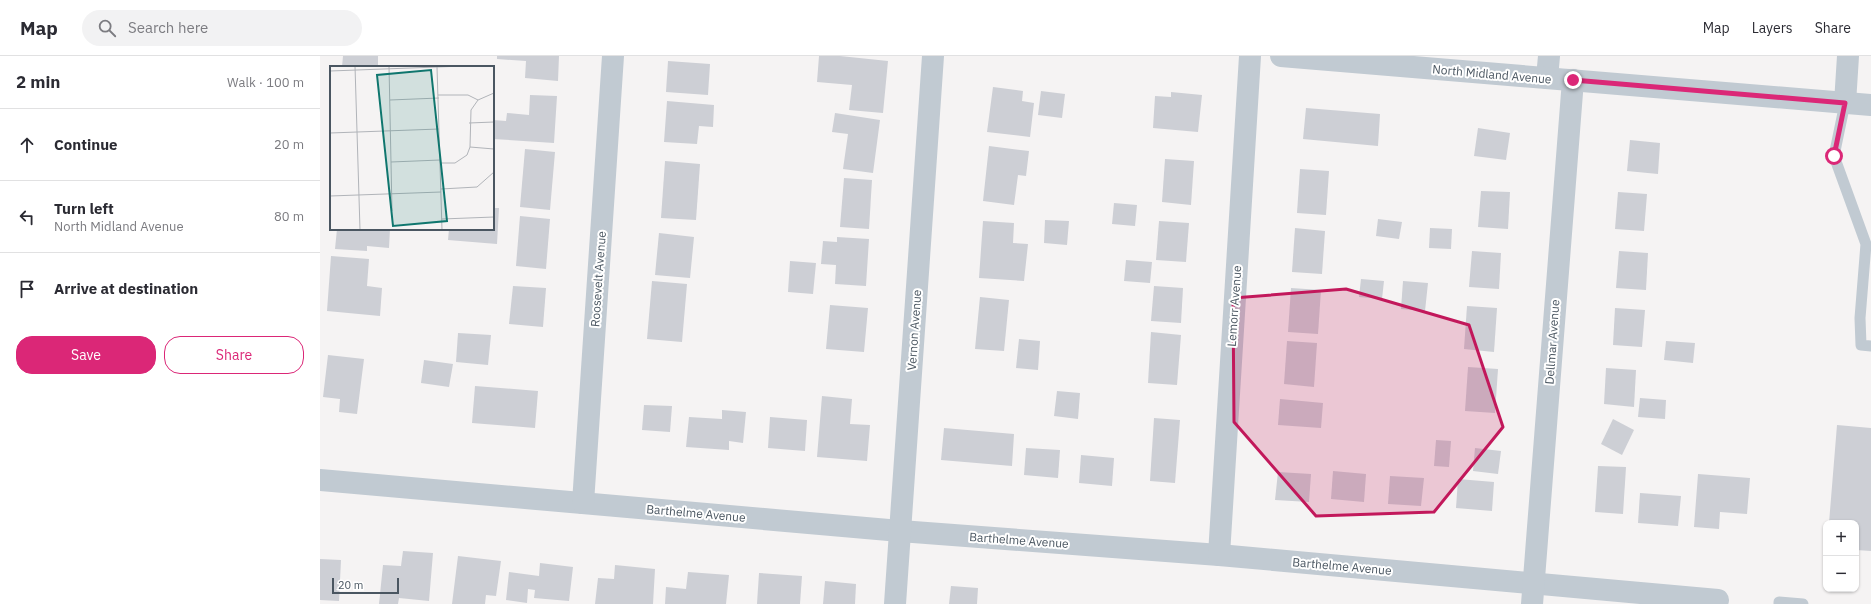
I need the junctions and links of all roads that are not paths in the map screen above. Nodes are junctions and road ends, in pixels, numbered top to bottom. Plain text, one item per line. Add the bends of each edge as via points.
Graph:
1 (613, 56) edge
2 (933, 56) edge
3 (1250, 56) edge
4 (1281, 56) edge
5 (1549, 56) edge
6 (1848, 56) edge
7 (1547, 78) junction
8 (1573, 80) junction
9 (1845, 103) junction
10 (1871, 105) edge
11 (1871, 346) edge
12 (320, 480) edge
13 (583, 503) junction
14 (900, 531) junction
15 (1219, 555) junction
16 (1533, 594) edge
17 (1718, 600) dead end
18 (1779, 603) edge
19 (895, 604) edge
20 (1804, 604) edge

1 - 13 street, Roosevelt Avenue
2 - 14 street, Vernon Avenue
3 - 15 street, Lemorr Avenue
4 - 7 street, North Midland Avenue
5 - 7 street
6 - 9 street
7 - 8 street, North Midland Avenue
8 - 9 street, North Midland Avenue
8 - 16 street, Dellmar Avenue
9 - 10 street, North Midland Avenue
9 - 11 lane via 1834,156 1866,244 1860,318 1861,345
12 - 13 street, Barthelme Avenue
13 - 14 street, Barthelme Avenue
14 - 15 street, Barthelme Avenue
14 - 19 street, Vernon Avenue
15 - 16 street, Barthelme Avenue
16 - 17 street, Barthelme Avenue
18 - 20 lane

